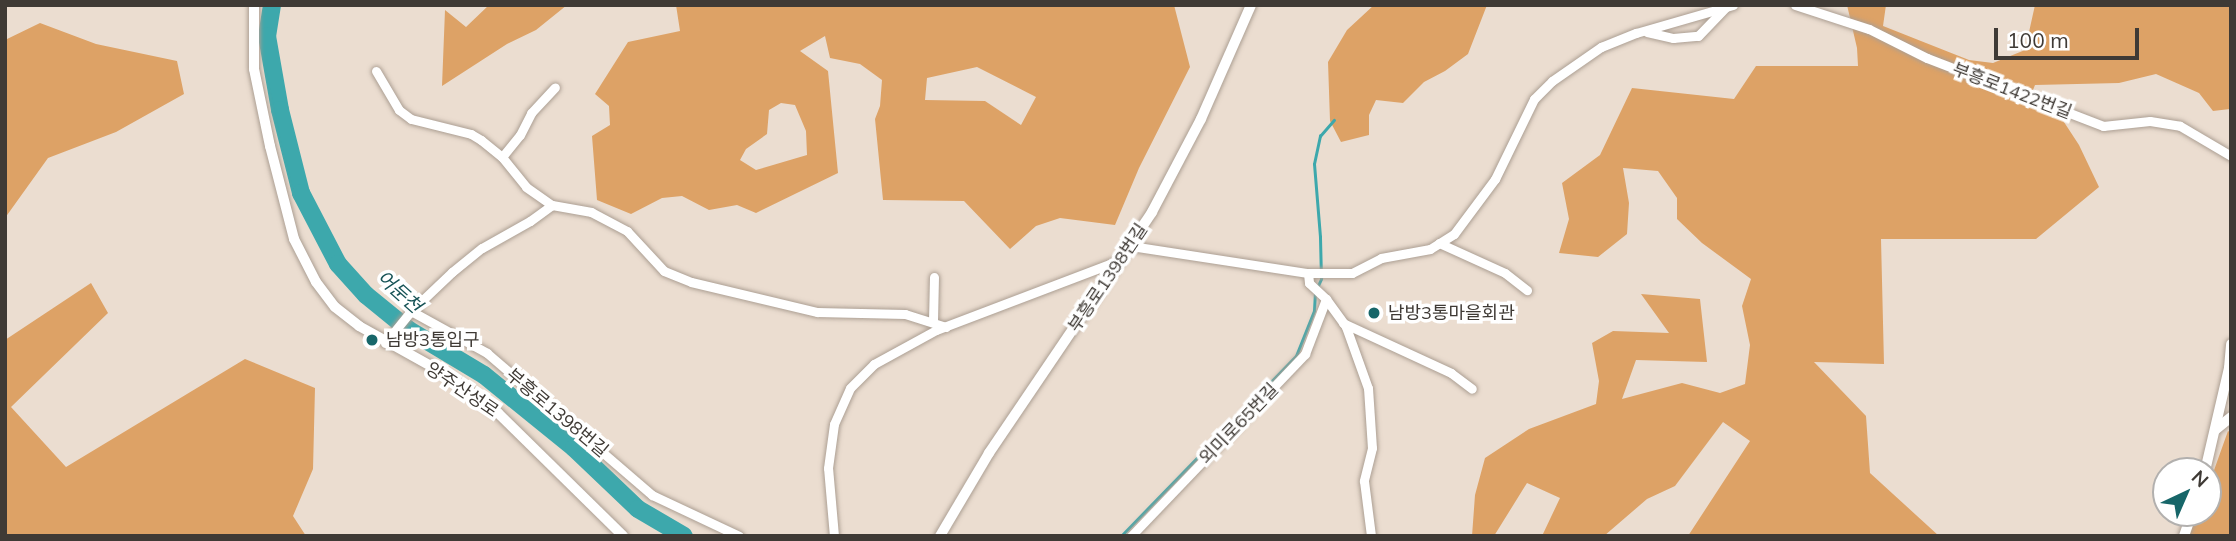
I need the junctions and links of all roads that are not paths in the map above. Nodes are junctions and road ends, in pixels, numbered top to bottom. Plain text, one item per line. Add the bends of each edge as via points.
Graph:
1 (254, 5) edge
2 (1251, 5) edge
3 (1795, 5) edge
4 (1729, 7) edge
5 (1645, 31) junction
6 (376, 71) dead end
7 (555, 88) dead end
8 (2231, 156) edge
9 (502, 157) junction
10 (552, 205) junction
11 (1439, 243) junction
12 (1131, 246) junction
13 (1122, 259) junction
14 (1316, 273) junction
15 (934, 277) dead end
16 (1527, 290) dead end
17 (1320, 293) junction
18 (411, 311) junction
19 (1343, 323) junction
20 (938, 326) junction
21 (388, 338) junction
22 (2231, 344) edge
23 (2230, 369) edge
24 (1472, 389) dead end
25 (2231, 417) edge
26 (2215, 430) junction
27 (2208, 457) edge
28 (623, 536) edge
29 (739, 536) edge
30 (834, 536) edge
31 (940, 536) edge
32 (1131, 536) edge
33 (1371, 536) edge

1 - 21 street, 양주산성로 via 254,69 294,239 330,302 359,327
2 - 12 street, 부흥로1398번길 via 1176,170
3 - 8 street, 부흥로1422번길 via 1869,29 1927,58 2103,127 2150,121 2180,127
4 - 5 street
4 - 5 street via 1698,36 1673,38
5 - 11 street via 1601,47 1534,99 1495,179 1454,234
6 - 9 street via 399,110 411,119 471,134
7 - 9 street via 531,113
9 - 10 street via 526,187
10 - 18 street via 482,248
10 - 20 street via 591,212 627,231 664,271 691,282 817,312 895,313
11 - 14 street via 1430,249 1381,258 1352,273
11 - 16 street via 1505,273
12 - 13 street, 부흥로1398번길
12 - 14 street
13 - 20 street
13 - 31 street, 부흥로1398번길 via 989,453
14 - 17 street via 1309,283
15 - 20 street
17 - 19 street
17 - 32 street, 외미로65번길 via 1305,354
18 - 21 street
18 - 29 street, 부흥로1398번길 via 487,353 652,495
19 - 24 street via 1451,373
19 - 33 street via 1369,399 1372,448 1364,481
20 - 30 street via 874,365 850,387 834,424 828,468
21 - 28 street, 양주산성로 via 498,413
22 - 23 street
23 - 26 street
25 - 26 street
26 - 27 street

